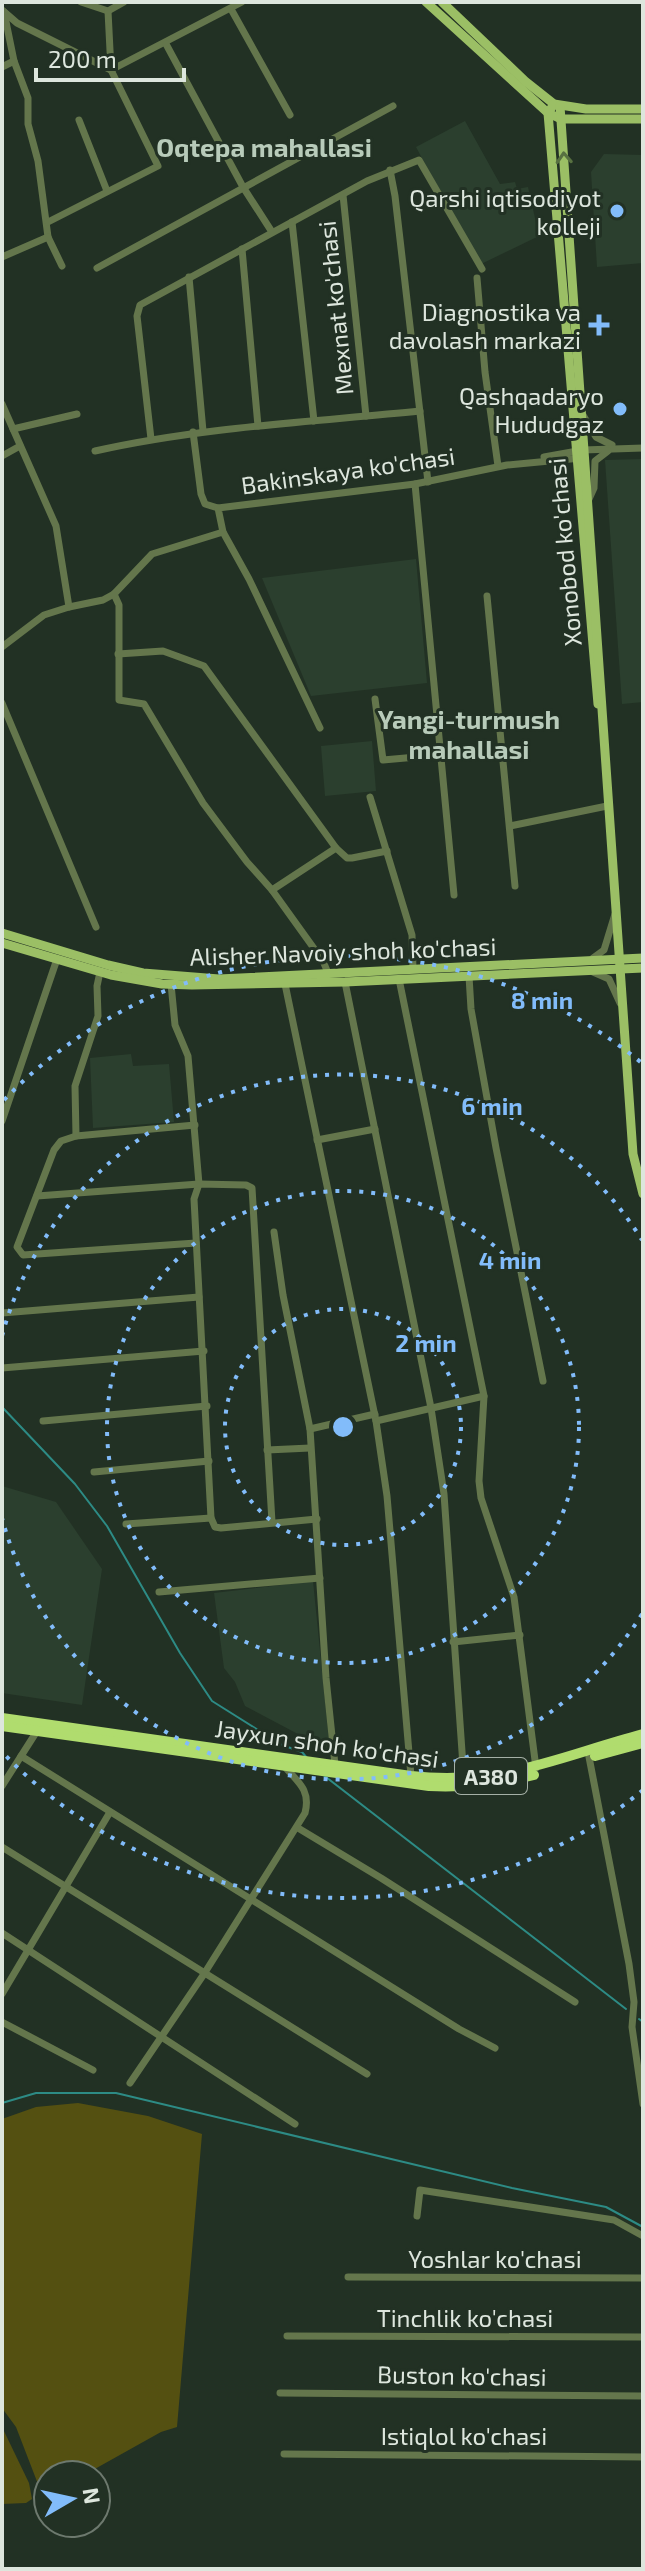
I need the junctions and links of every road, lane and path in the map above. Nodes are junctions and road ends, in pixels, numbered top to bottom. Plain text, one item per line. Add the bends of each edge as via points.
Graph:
1 (81, 2) edge
2 (124, 2) edge
3 (242, 2) edge
4 (426, 2) edge
5 (442, 2) edge
6 (231, 9) junction
7 (3, 11) edge
8 (108, 11) junction
9 (458, 23) junction
10 (166, 44) junction
11 (14, 61) junction
12 (2, 67) edge
13 (111, 70) junction
14 (393, 106) dead end
15 (554, 108) junction
16 (643, 109) edge
17 (290, 115) dead end
18 (561, 119) junction
19 (643, 119) edge
20 (79, 120) dead end
21 (390, 170) junction
22 (243, 187) junction
23 (107, 191) junction
24 (343, 195) junction
25 (48, 222) junction
26 (292, 222) junction
27 (272, 232) junction
28 (48, 237) junction
29 (242, 249) junction
30 (2, 257) edge
31 (62, 266) dead end
32 (97, 268) dead end
33 (482, 269) dead end
34 (189, 277) junction
35 (477, 278) dead end
36 (2, 404) edge
37 (580, 410) junction
38 (420, 411) junction
39 (77, 414) dead end
40 (366, 416) junction
41 (314, 421) junction
42 (258, 426) junction
43 (13, 429) junction
44 (203, 431) junction
45 (193, 432) junction
46 (151, 439) junction
47 (20, 446) junction
48 (616, 448) junction
49 (643, 448) edge
50 (95, 451) dead end
51 (580, 455) junction
52 (2, 456) edge
53 (503, 466) junction
54 (428, 482) junction
55 (415, 484) junction
56 (587, 505) junction
57 (218, 508) junction
58 (223, 532) junction
59 (114, 594) junction
60 (487, 596) dead end
61 (69, 607) junction
62 (2, 647) edge
63 (118, 654) junction
64 (375, 699) dead end
65 (2, 703) edge
66 (600, 711) junction
67 (320, 728) dead end
68 (439, 755) junction
69 (370, 797) dead end
70 (607, 806) junction
71 (510, 826) junction
72 (336, 848) junction
73 (387, 851) junction
74 (515, 886) dead end
75 (272, 890) junction
76 (454, 895) dead end
77 (616, 912) junction
78 (96, 927) dead end
79 (2, 933) edge
80 (2, 943) edge
81 (643, 958) edge
82 (57, 959) junction
83 (620, 963) junction
84 (587, 966) junction
85 (643, 968) edge
86 (413, 969) junction
87 (100, 972) junction
88 (328, 973) junction
89 (469, 976) junction
90 (359, 977) junction
91 (399, 979) junction
92 (345, 982) junction
93 (171, 984) junction
94 (285, 984) junction
95 (623, 1010) junction
96 (2, 1121) edge
97 (195, 1125) junction
98 (375, 1129) junction
99 (76, 1136) junction
100 (317, 1140) junction
101 (199, 1184) junction
102 (643, 1194) edge
103 (37, 1196) junction
104 (274, 1232) dead end
105 (196, 1243) junction
106 (199, 1297) junction
107 (2, 1313) edge
108 (204, 1351) junction
109 (2, 1368) edge
110 (543, 1381) dead end
111 (484, 1396) junction
112 (207, 1406) junction
113 (431, 1408) junction
114 (376, 1418) junction
115 (43, 1421) dead end
116 (310, 1429) junction
117 (310, 1448) junction
118 (267, 1450) junction
119 (209, 1461) junction
120 (94, 1472) dead end
121 (211, 1518) junction
122 (317, 1519) junction
123 (272, 1522) junction
124 (126, 1524) dead end
125 (320, 1578) junction
126 (159, 1592) dead end
127 (520, 1635) junction
128 (453, 1642) junction
129 (2, 1718) edge
130 (2, 1726) edge
131 (37, 1731) junction
132 (643, 1734) edge
133 (643, 1743) edge
134 (21, 1756) junction
135 (589, 1757) junction
136 (284, 1766) junction
137 (536, 1768) junction
138 (335, 1769) junction
139 (411, 1776) junction
140 (464, 1780) junction
141 (2, 1786) edge
142 (110, 1812) junction
143 (298, 1828) junction
144 (2, 1847) edge
145 (65, 1887) junction
146 (251, 1898) junction
147 (2, 1933) edge
148 (28, 1949) junction
149 (204, 1974) junction
150 (2, 1994) edge
151 (575, 2002) dead end
152 (2, 2022) edge
153 (162, 2038) junction
154 (495, 2048) dead end
155 (93, 2070) dead end
156 (367, 2074) dead end
157 (130, 2083) dead end
158 (643, 2104) edge
159 (295, 2124) dead end
160 (417, 2216) dead end
161 (643, 2236) edge
162 (348, 2277) dead end
163 (643, 2278) edge
164 (287, 2336) dead end
165 (643, 2337) edge
166 (280, 2393) dead end
167 (643, 2396) edge
168 (284, 2454) dead end
169 (643, 2457) edge

1 - 8 street
2 - 8 street
3 - 6 street
4 - 9 main road
5 - 9 main road
6 - 10 street
6 - 17 street
7 - 11 street
7 - 13 street
8 - 13 street
9 - 15 main road
10 - 13 street
10 - 22 street
11 - 12 street
11 - 25 street via 28,98 28,124
13 - 23 street via 158,163
14 - 22 street
15 - 16 main road
15 - 18 main road
15 - 51 main road, Xonobod ko'chasi
18 - 19 main road
37 -> 18 main road, Xonobod ko'chasi
20 - 23 street
21 - 24 street
21 - 33 street via 419,160
21 - 38 street
22 - 27 street
22 - 32 street
23 - 25 street
24 - 26 street
24 - 40 street, Mexnat ko'chasi
25 - 28 street
26 - 27 street
26 - 41 street
27 - 29 street
28 - 30 street
28 - 31 street
29 - 34 street
29 - 42 street
34 - 44 street
34 - 46 street via 140,305 137,316
35 - 53 street via 485,372
36 - 43 street
37 - 48 street via 596,437
37 - 51 main road, Xonobod ko'chasi
38 - 40 street
38 - 54 street
39 - 43 street
40 - 41 street
41 - 42 street
42 - 44 street
43 - 47 street
44 - 45 street
45 - 46 street
45 - 57 street via 201,494 205,504
46 - 50 street
47 - 52 street
47 - 61 street via 56,526
48 - 49 street, Bakinskaya ko'chasi
48 - 51 street, Bakinskaya ko'chasi
48 - 56 street via 595,461
51 - 53 street, Bakinskaya ko'chasi
51 - 56 main road, Xonobod ko'chasi
51 - 66 main road, Xonobod ko'chasi
53 - 54 street, Bakinskaya ko'chasi
54 - 55 street, Bakinskaya ko'chasi
55 - 57 street, Bakinskaya ko'chasi
55 - 68 street
56 - 66 main road, Xonobod ko'chasi
57 - 58 street, Bakinskaya ko'chasi
58 - 59 street via 152,554
58 - 67 street, Bakinskaya ko'chasi
59 - 61 street
59 - 63 street via 119,605
60 - 71 street
61 - 62 street via 44,615
63 - 72 street via 163,651 204,666
63 - 75 street via 119,700 144,704 203,803
64 - 68 street via 383,760
65 - 78 street
66 - 70 main road, Xonobod ko'chasi
68 - 76 street
69 - 73 street
70 - 71 street
70 - 77 main road, Xonobod ko'chasi
71 - 74 street
72 - 73 street via 347,858
72 - 75 street
73 - 86 street via 412,935
75 - 88 street
77 - 83 main road, Xonobod ko'chasi
77 - 84 street via 604,950
79 - 88 main road, Alisher Navoiy shoh ko'chasi via 143,973 219,979
80 - 82 main road, Alisher Navoiy shoh ko'chasi
81 - 83 main road, Alisher Navoiy shoh ko'chasi
82 - 87 main road, Alisher Navoiy shoh ko'chasi
82 - 96 street
83 - 84 main road, Alisher Navoiy shoh ko'chasi
83 - 85 main road, Alisher Navoiy shoh ko'chasi
83 - 95 main road, Xonobod ko'chasi
84 - 86 main road, Alisher Navoiy shoh ko'chasi
84 - 89 main road, Alisher Navoiy shoh ko'chasi
84 - 95 street via 609,979
86 - 90 main road, Alisher Navoiy shoh ko'chasi
87 - 93 main road, Alisher Navoiy shoh ko'chasi
87 - 99 street via 98,1016 75,1086
88 - 90 main road, Alisher Navoiy shoh ko'chasi
89 - 91 main road, Alisher Navoiy shoh ko'chasi
89 - 110 street via 496,1148
90 - 91 main road, Alisher Navoiy shoh ko'chasi
90 - 92 main road, Alisher Navoiy shoh ko'chasi
91 - 111 street
92 - 94 main road, Alisher Navoiy shoh ko'chasi
92 - 98 street
93 - 94 main road, Alisher Navoiy shoh ko'chasi
93 - 97 street via 175,1025 188,1056
94 - 100 street
95 - 102 main road, Xonobod ko'chasi via 633,1154
97 - 99 street
97 - 101 street
98 - 100 street
98 - 113 street
99 - 103 street via 54,1150
100 - 114 street
101 - 103 street
101 - 105 street via 194,1199
101 - 118 street via 252,1188
103 - 105 street via 17,1247 23,1255
104 - 116 street
105 - 106 street
106 - 107 street
106 - 108 street
108 - 109 street
108 - 112 street
111 - 113 street
111 - 127 street via 481,1498 510,1579
112 - 115 street
112 - 119 street
113 - 114 street
113 - 128 street via 444,1494
114 - 116 street
114 - 139 street
116 - 117 street
117 - 118 street
117 - 122 street
118 - 123 street
119 - 120 street
119 - 121 street
121 - 123 street via 221,1528
121 - 124 street
122 - 123 street
122 - 125 street
125 - 126 street
125 - 138 street
127 - 128 street
127 - 137 street
128 - 140 street
129 - 138 highway, Jayxun shoh ko'chasi / A380 via 298,1759
130 - 131 highway, Jayxun shoh ko'chasi / A380
131 - 134 street
131 - 136 highway, Jayxun shoh ko'chasi / A380
132 - 137 highway, Jayxun shoh ko'chasi / A380
133 - 135 highway, Jayxun shoh ko'chasi / A380
134 - 141 street
134 - 142 street
135 - 138 highway, Jayxun shoh ko'chasi / A380 via 506,1782 461,1787
135 - 158 street via 629,1964
136 - 138 highway, Jayxun shoh ko'chasi / A380
136 - 143 street via 308,1800
137 - 140 highway, Jayxun shoh ko'chasi / A380
138 - 139 highway, Jayxun shoh ko'chasi / A380
139 - 140 highway, Jayxun shoh ko'chasi / A380
142 - 145 street
142 - 146 street
143 - 146 street
143 - 151 street
144 - 145 street
145 - 148 street
145 - 149 street
146 - 149 street
146 - 154 street
147 - 148 street
148 - 150 street
148 - 153 street
149 - 153 street
149 - 156 street
152 - 155 street
153 - 157 street
153 - 159 street
160 - 161 street via 420,2190 614,2220
162 - 163 street, Yoshlar ko'chasi
164 - 165 street, Tinchlik ko'chasi
166 - 167 street, Buston ko'chasi
168 - 169 street, Istiqlol ko'chasi

